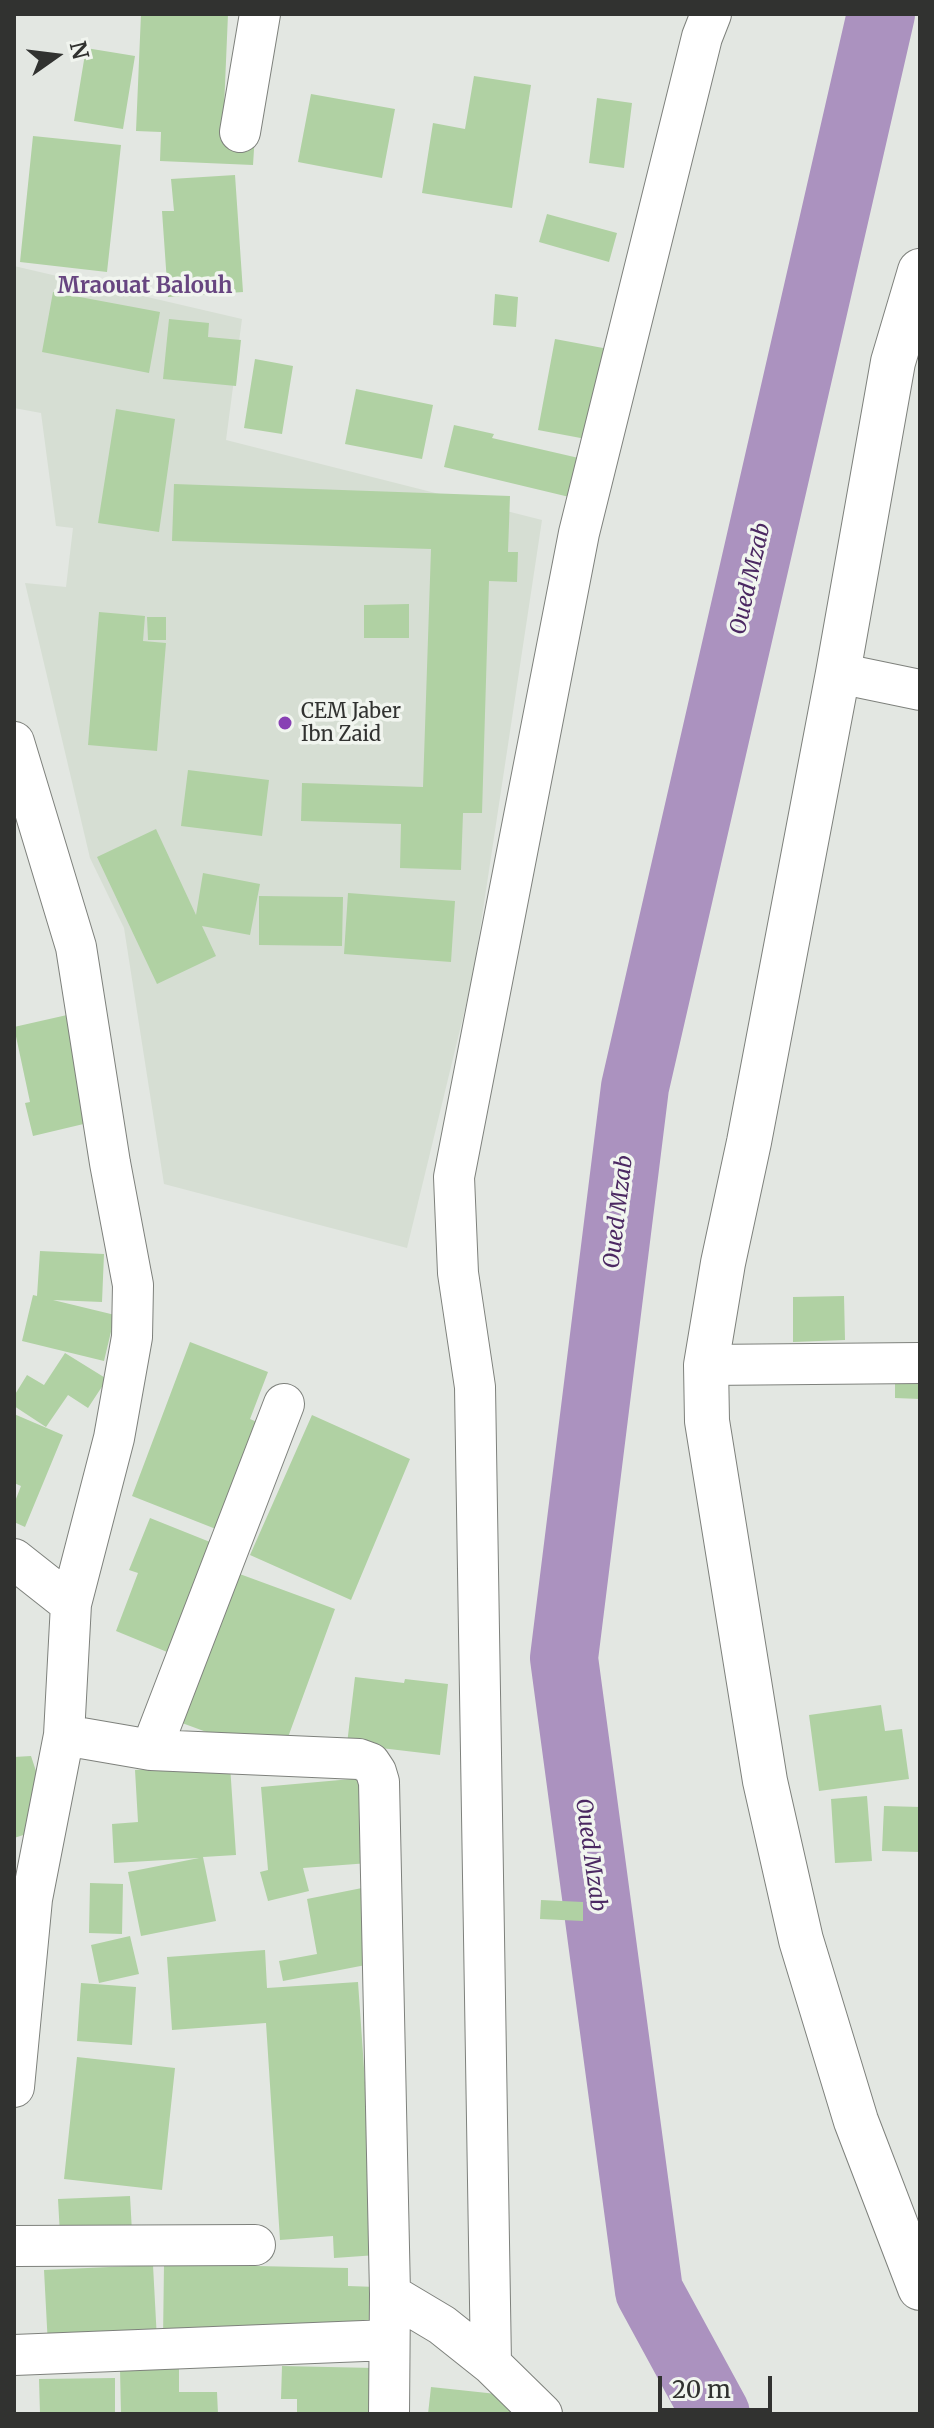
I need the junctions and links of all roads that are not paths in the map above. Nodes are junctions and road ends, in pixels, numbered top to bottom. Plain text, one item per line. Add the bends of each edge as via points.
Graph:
1 (260, 14) edge
2 (711, 14) edge
3 (240, 132) dead end
4 (920, 271) edge
5 (838, 673) junction
6 (920, 690) edge
7 (14, 742) edge
8 (920, 1363) edge
9 (706, 1365) junction
10 (284, 1404) dead end
11 (14, 1559) edge
12 (71, 1604) junction
13 (64, 1735) junction
14 (151, 1750) junction
15 (23, 1899) edge
16 (14, 2087) edge
17 (255, 2245) dead end
18 (14, 2246) edge
19 (920, 2288) edge
20 (390, 2294) junction
21 (389, 2340) junction
22 (14, 2355) edge
23 (491, 2364) junction
24 (389, 2414) edge
25 (542, 2414) edge

1 - 3 street
2 - 23 street via 579,533 454,1177 458,1273 475,1387
4 - 5 street via 893,362
5 - 6 street
5 - 9 street
7 - 12 street via 76,947 133,1285 132,1337 114,1438
8 - 9 street
9 - 19 street via 707,1421 765,1781 801,1940 856,2121
10 - 14 street
11 - 12 street
12 - 13 street
13 - 14 street
13 - 15 street
14 - 20 street via 359,1759 376,1772
15 - 16 street
17 - 18 street
20 - 21 street
20 - 23 street via 442,2325
21 - 22 street
21 - 24 street
23 - 25 street

